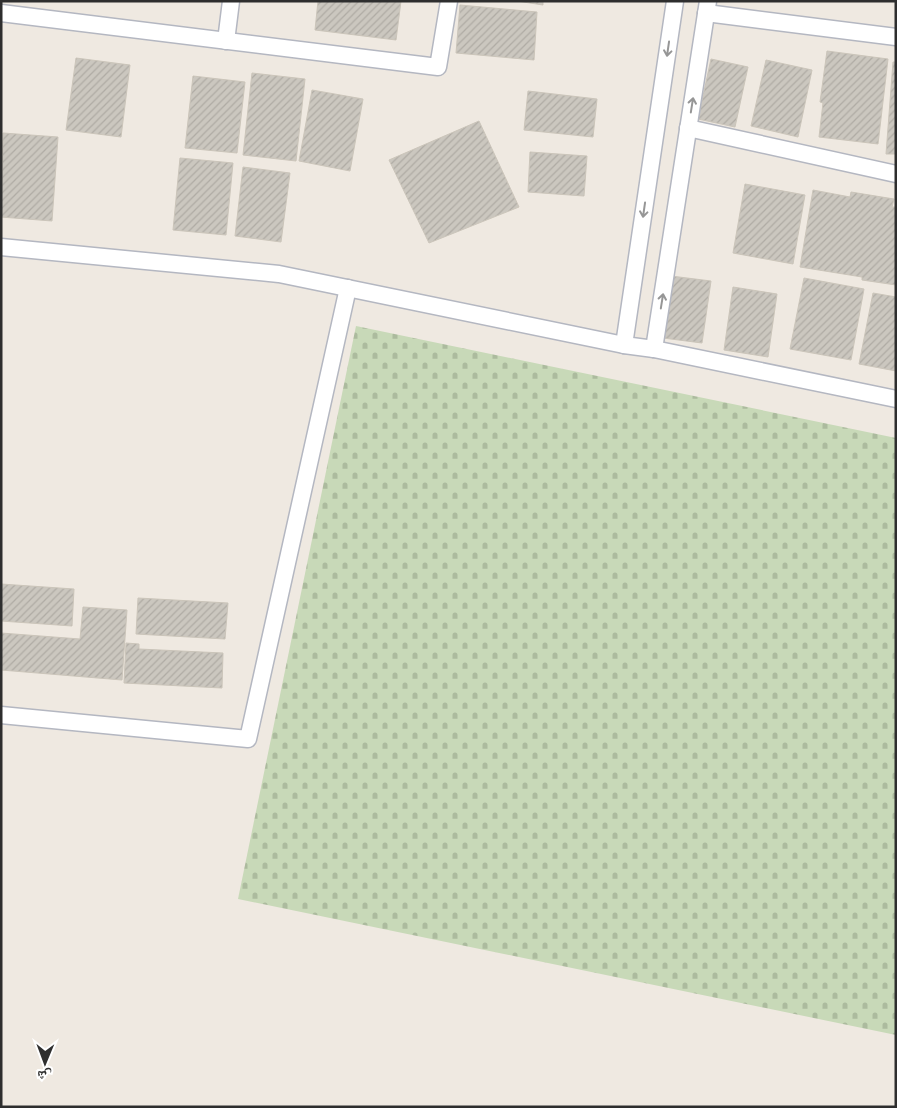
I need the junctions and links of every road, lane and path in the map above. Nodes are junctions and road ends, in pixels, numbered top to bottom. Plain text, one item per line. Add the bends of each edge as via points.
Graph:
1 (231, 1) edge
2 (449, 1) edge
3 (675, 1) edge
4 (707, 7) edge
5 (1, 13) edge
6 (896, 37) edge
7 (226, 41) junction
8 (688, 128) junction
9 (896, 174) edge
10 (1, 247) edge
11 (348, 288) junction
12 (624, 345) junction
13 (654, 349) junction
14 (896, 399) edge
15 (1, 715) edge

1 - 7 street
2 - 7 street via 438,67
3 -> 12 street
4 - 6 street
8 -> 4 street
5 - 7 street
8 - 9 street
13 -> 8 street
10 - 11 street via 279,274
11 - 12 street
11 - 15 street via 248,739
12 - 13 street
13 - 14 street

